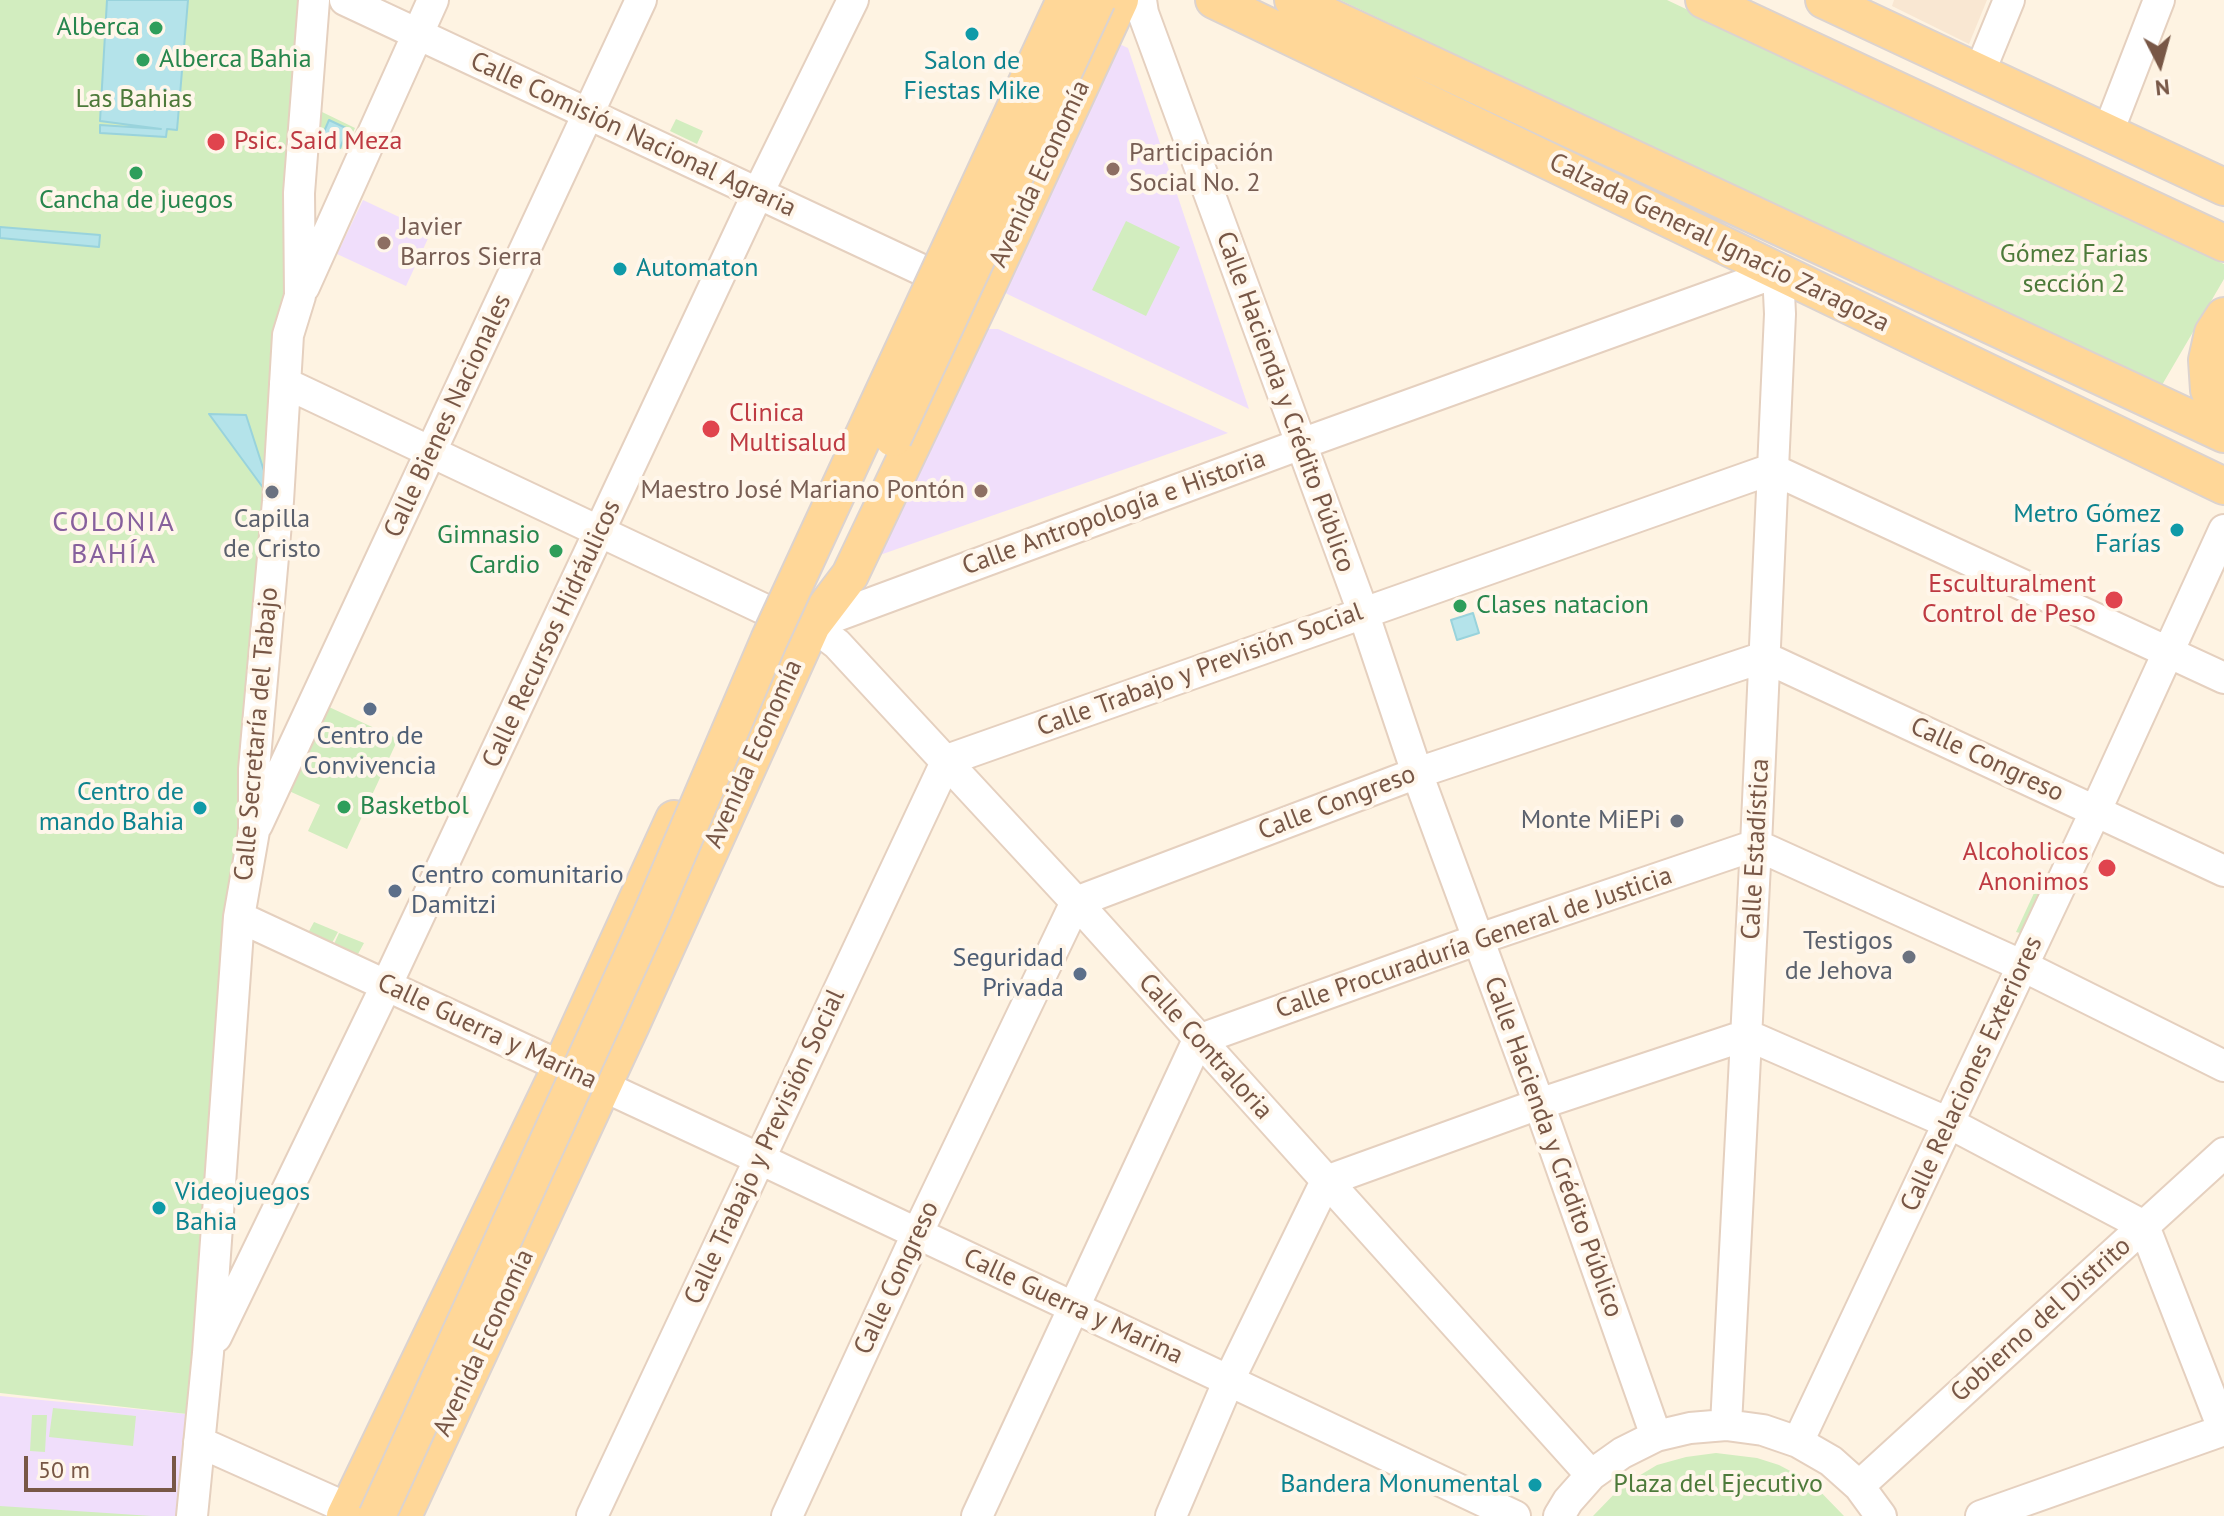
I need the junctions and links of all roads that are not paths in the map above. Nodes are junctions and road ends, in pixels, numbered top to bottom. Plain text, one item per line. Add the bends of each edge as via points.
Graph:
1 (314, 0) edge
2 (345, 0) edge
3 (433, 0) edge
4 (641, 0) edge
5 (853, 0) edge
6 (1097, 0) edge
7 (1120, 0) edge
8 (1141, 0) edge
9 (1214, 0) edge
10 (1293, 0) edge
11 (1704, 0) edge
12 (1824, 0) edge
13 (2009, 0) edge
14 (2159, 0) edge
15 (1052, 8) edge
16 (417, 34) junction
17 (1099, 46) junction
18 (1980, 71) junction
19 (589, 115) junction
20 (2108, 132) junction
21 (2223, 184) edge
22 (758, 193) junction
23 (2224, 243) edge
24 (922, 270) junction
25 (1778, 272) junction
26 (300, 296) junction
27 (2224, 316) edge
28 (285, 383) junction
29 (2224, 432) edge
30 (1301, 444) junction
31 (431, 452) junction
32 (1772, 469) junction
33 (2224, 486) edge
34 (2224, 530) edge
35 (600, 533) junction
36 (768, 611) junction
37 (1363, 612) junction
38 (812, 625) junction
39 (2168, 651) junction
40 (1764, 657) junction
41 (2224, 678) edge
42 (947, 760) junction
43 (1417, 773) junction
44 (2096, 810) junction
45 (254, 831) junction
46 (1756, 845) junction
47 (2224, 871) edge
48 (1076, 902) junction
49 (239, 917) junction
50 (1479, 939) junction
51 (2023, 966) junction
52 (387, 984) junction
53 (1747, 1035) junction
54 (1198, 1040) junction
55 (2224, 1066) edge
56 (561, 1067) junction
57 (602, 1087) junction
58 (1539, 1104) junction
59 (1949, 1123) junction
60 (2224, 1153) edge
61 (760, 1159) junction
62 (1326, 1181) junction
63 (2144, 1226) junction
64 (917, 1234) junction
65 (1074, 1308) junction
66 (208, 1353) junction
67 (1229, 1380) junction
68 (1726, 1425) junction
69 (2224, 1430) edge
70 (1656, 1436) junction
71 (199, 1442) junction
72 (1798, 1442) junction
73 (1591, 1475) junction
74 (1859, 1486) junction
75 (360, 1514) edge
76 (192, 1516) edge
77 (403, 1516) edge
78 (592, 1516) edge
79 (787, 1516) edge
80 (977, 1516) edge
81 (1171, 1516) edge
82 (1515, 1516) edge
83 (1559, 1516) edge
84 (1881, 1516) edge
85 (1981, 1516) edge

1 - 26 street, Calle Secretaría del Tabajo via 299,193
2 - 16 street, Calle Comisión Nacional Agraria
3 - 16 street
4 - 19 street, Calle Bienes Nacionales
5 - 22 street, Calle Recursos Hidráulicos
6 - 38 main road, bridge
7 - 17 main road, Avenida Economía
8 - 30 street, Calle Hacienda y Crédito Público
9 - 25 main road, Calzada General Ignacio Zaragoza
10 - 29 main road, Calzada General Ignacio Zaragoza
11 - 23 main road
12 - 18 main road
13 - 18 street
14 - 20 street
15 - 17 main road via 1091,23
15 - 24 main road, Avenida Economía
15 - 75 main road, bridge via 650,918
16 - 19 street, Calle Comisión Nacional Agraria
16 - 26 street
17 - 38 main road, Avenida Economía via 850,575
18 - 20 main road
19 - 22 street, Calle Comisión Nacional Agraria
19 - 31 street, Calle Bienes Nacionales
20 - 21 main road
22 - 24 street, Calle Comisión Nacional Agraria
22 - 35 street, Calle Recursos Hidráulicos
24 - 36 main road, Avenida Economía
25 - 30 street, Calle Antropología e Historia
25 - 32 street, Calle Estadística
25 - 33 main road, Calzada General Ignacio Zaragoza
26 - 28 street, Calle Secretaría del Tabajo via 288,335
27 - 29 main road via 2213,333 2207,360 2209,390
28 - 31 street
28 - 45 street, Calle Secretaría del Tabajo via 254,769
30 - 37 street, Calle Hacienda y Crédito Público
30 - 38 street, Calle Antropología e Historia
31 - 35 street
31 - 45 street, Calle Bienes Nacionales
32 - 37 street, Calle Trabajo y Previsión Social
32 - 39 street
32 - 40 street, Calle Estadística
34 - 39 street, Calle Relaciones Exteriores
35 - 36 street
35 - 52 street, Calle Recursos Hidráulicos
36 - 38 street
36 - 56 main road, Avenida Economía
37 - 42 street, Calle Trabajo y Previsión Social
37 - 43 street, Calle Hacienda y Crédito Público
38 - 42 street, Calle Contraloria via 837,644
38 - 57 main road, Avenida Economía
39 - 41 street
39 - 44 street, Calle Relaciones Exteriores
40 - 43 street, Calle Congreso
40 - 44 street, Calle Congreso
40 - 46 street, Calle Estadística
42 - 48 street, Calle Contraloria
42 - 61 street, Calle Trabajo y Previsión Social
43 - 48 street, Calle Congreso
43 - 50 street, Calle Hacienda y Crédito Público
44 - 47 street, Calle Congreso
44 - 51 street, Calle Relaciones Exteriores
45 - 49 street, Calle Secretaría del Tabajo
46 - 50 street, Calle Procuraduría General de Justicia
46 - 51 street
46 - 53 street, Calle Estadística
48 - 54 street, Calle Contraloria
48 - 64 street, Calle Congreso
49 - 52 street, Calle Guerra y Marina
49 - 66 street, Calle Secretaría del Tabajo
50 - 54 street, Calle Procuraduría General de Justicia
50 - 58 street, Calle Hacienda y Crédito Público
51 - 55 street
51 - 59 street, Calle Relaciones Exteriores
52 - 56 street, Calle Guerra y Marina
52 - 66 street, Calle Recursos Hidráulicos
53 - 58 street
53 - 59 street
53 - 68 street, Calle Estadística
54 - 62 street, Calle Contraloria
54 - 65 street
56 - 57 street, Calle Guerra y Marina
56 - 75 main road, Avenida Economía
56 - 75 main road via 541,1139 398,1422
57 - 61 street, Calle Guerra y Marina
57 - 77 main road, Avenida Economía
58 - 62 street
58 - 70 street, Calle Hacienda y Crédito Público
59 - 63 street
59 - 72 street, Calle Relaciones Exteriores
60 - 63 street, Gobierno del Distrito
61 - 64 street, Calle Guerra y Marina
61 - 78 street, Calle Trabajo y Previsión Social
62 - 67 street
62 - 73 street, Calle Contraloria
63 - 69 street
63 - 74 street, Gobierno del Distrito
64 - 65 street, Calle Guerra y Marina
64 - 79 street, Calle Congreso
65 - 67 street, Calle Guerra y Marina
65 - 80 street
66 - 71 street, Calle Secretaría del Tabajo
67 - 81 street
67 - 82 street, Calle Guerra y Marina
68 - 70 street
68 - 72 street
69 - 85 street
70 - 73 street
71 - 75 street
71 - 76 street, Calle Secretaría del Tabajo
72 - 74 street
73 - 83 street
74 - 84 street

